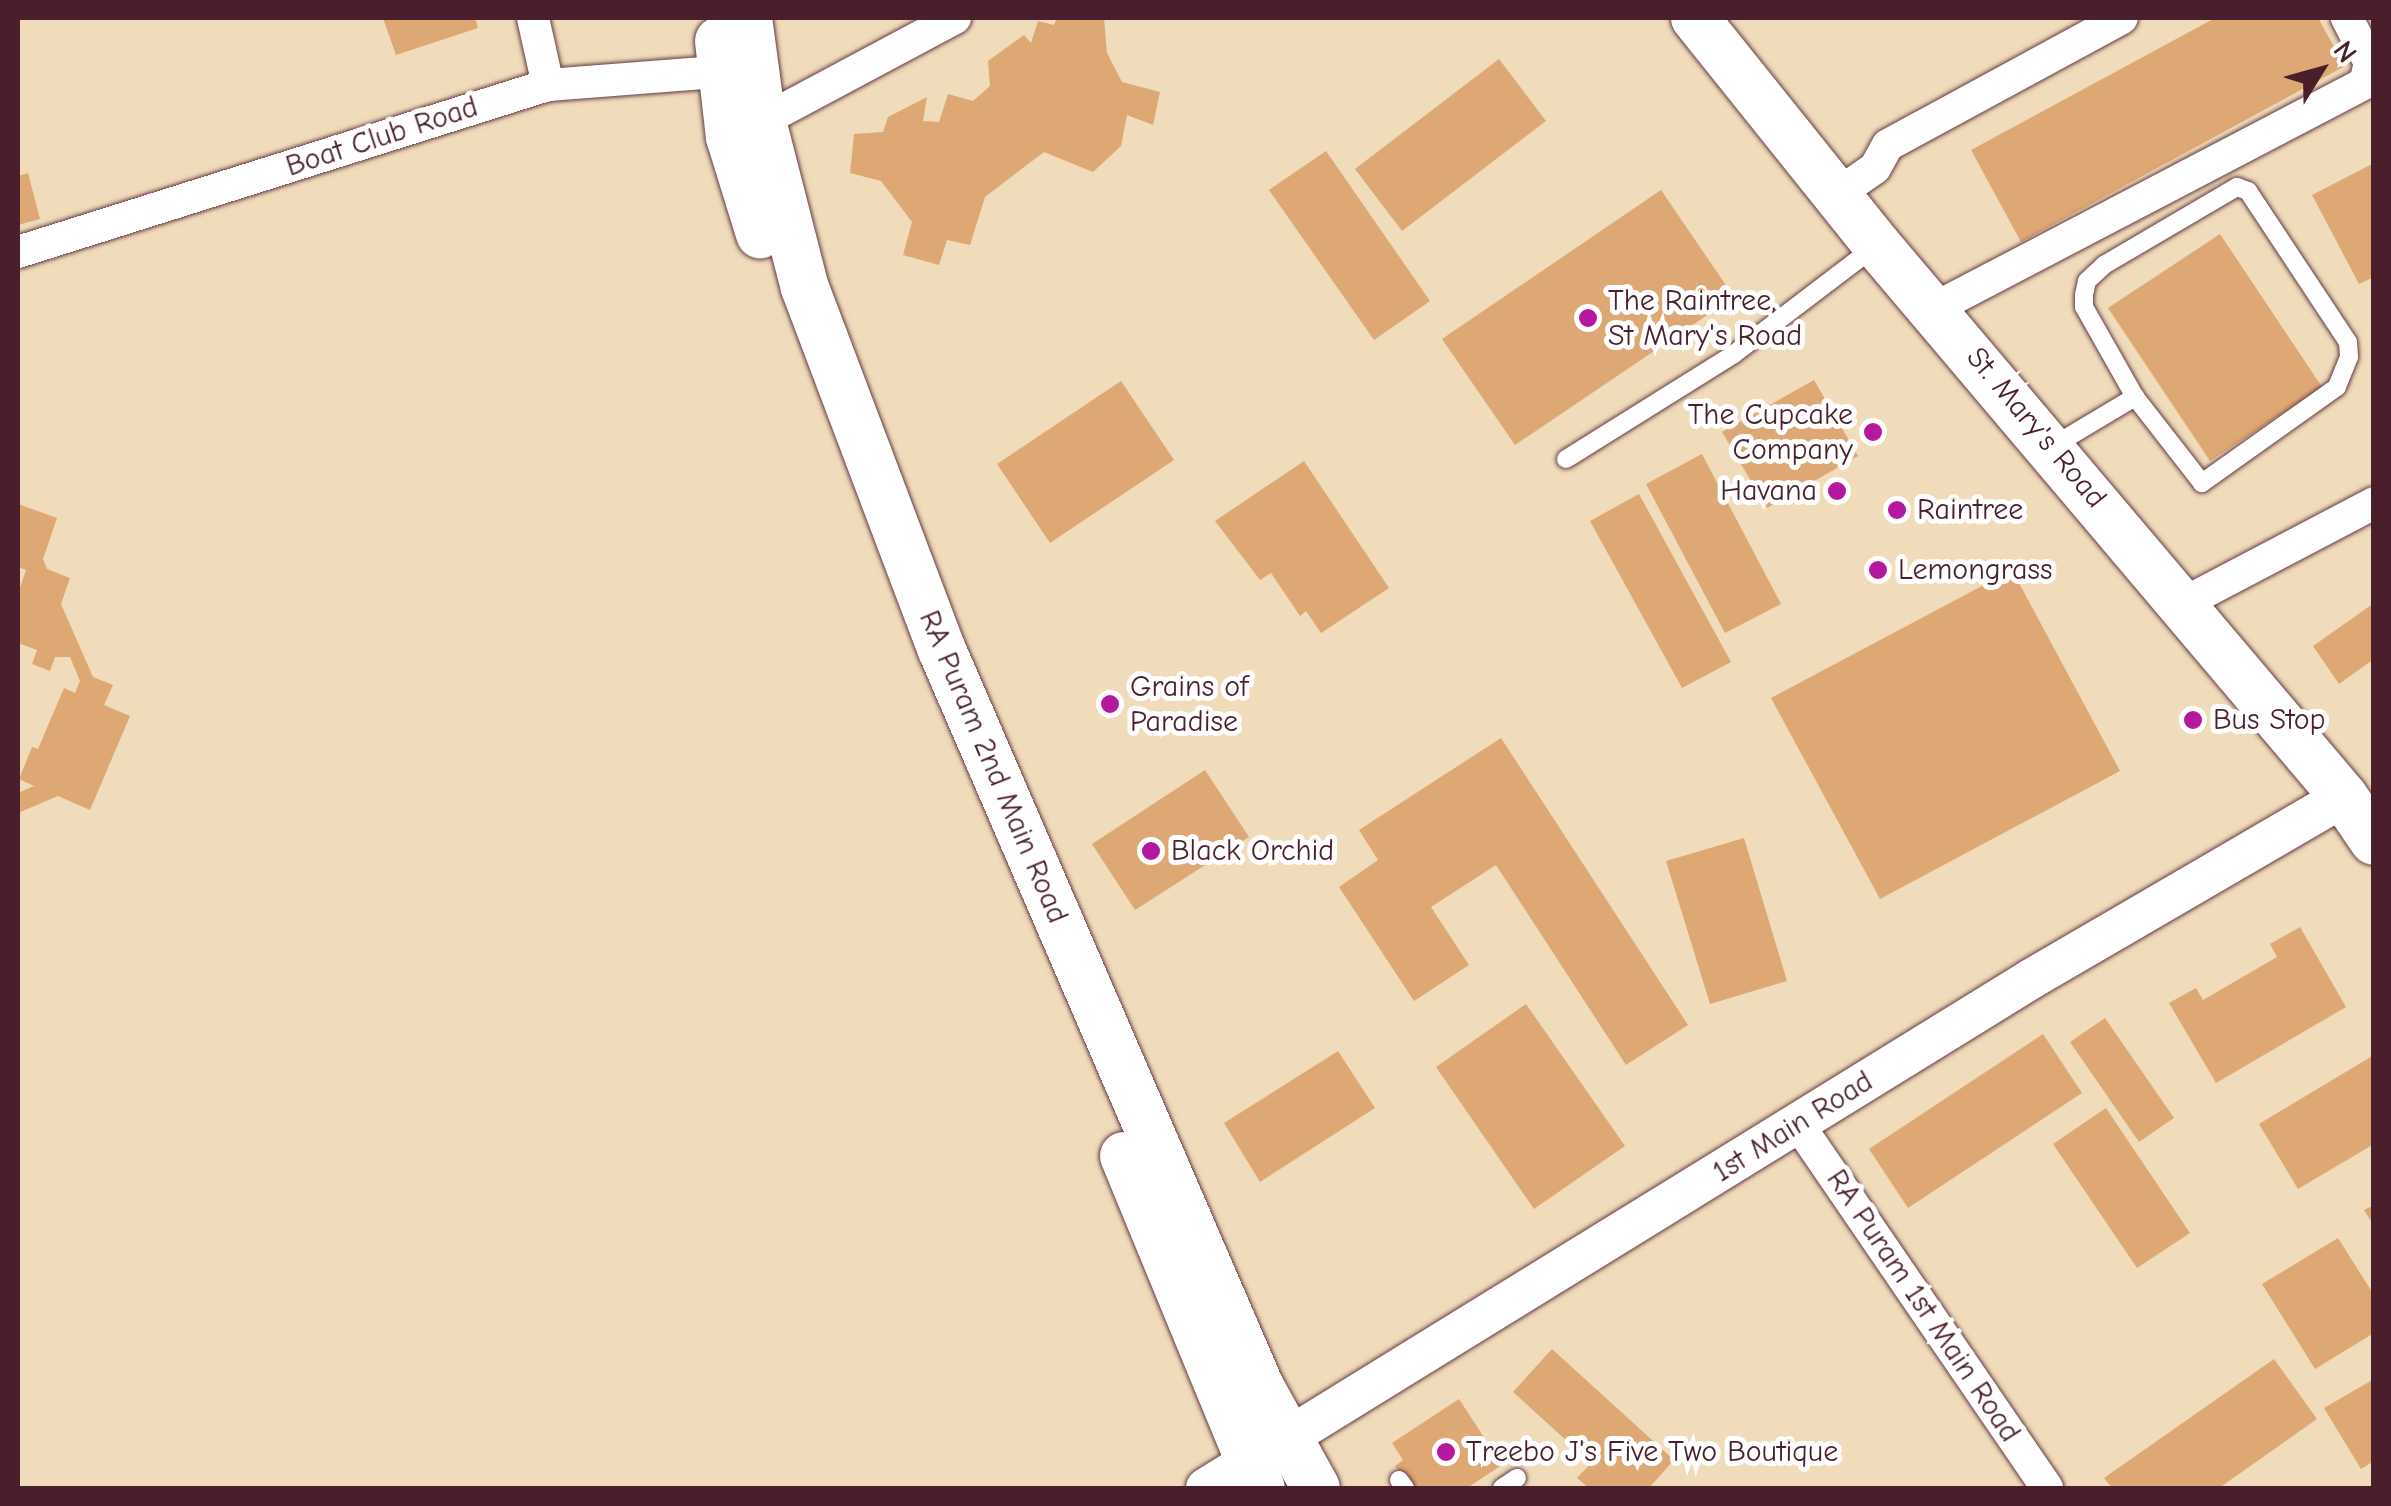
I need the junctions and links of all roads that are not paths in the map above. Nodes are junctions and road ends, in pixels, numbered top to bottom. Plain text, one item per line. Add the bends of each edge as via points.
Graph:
1 (532, 18) edge
2 (716, 18) edge
3 (748, 18) edge
4 (955, 18) edge
5 (1694, 18) edge
6 (2122, 18) edge
7 (2347, 18) edge
8 (739, 70) junction
9 (548, 85) junction
10 (762, 121) junction
11 (1836, 195) junction
12 (1877, 245) junction
13 (18, 252) edge
14 (1935, 308) junction
15 (2136, 397) junction
16 (2052, 446) junction
17 (1566, 459) dead end
18 (2374, 503) edge
19 (2182, 604) junction
20 (2359, 791) edge
21 (2374, 841) edge
22 (1798, 1124) junction
23 (1290, 1442) junction
24 (1254, 1478) edge
25 (1206, 1488) edge
26 (1316, 1488) edge
27 (2047, 1488) edge

1 - 9 street
2 - 8 main road
3 - 8 main road, RA Puram 2nd Main Road
4 - 10 street
5 - 11 main road, St. Mary's Road
6 - 11 street via 1888,145 1875,168
7 - 14 street via 2370,64 2365,83
8 - 9 street, Boat Club Road
8 - 10 main road, RA Puram 2nd Main Road
8 - 24 main road via 730,137 800,366 964,754
9 - 13 street, Boat Club Road
10 - 23 main road, RA Puram 2nd Main Road via 805,288 942,650 1184,1216
11 - 12 main road, St. Mary's Road
12 - 14 main road, St. Mary's Road
12 - 17 lane via 1734,354
14 - 16 main road, St. Mary's Road
15 - 15 lane via 2084,307 2086,281 2224,191 2248,191 2348,342 2337,387 2202,482
15 - 16 lane
16 - 19 main road, St. Mary's Road
18 - 19 street
19 - 20 main road, St. Mary's Road
20 - 21 main road, St. Mary's Road
20 - 22 street, 1st Main Road
22 - 23 street, 1st Main Road
22 - 27 street, RA Puram 1st Main Road
23 - 24 street, 1st Main Road
23 - 26 main road, RA Puram 2nd Main Road
24 - 25 street, 1st Main Road

